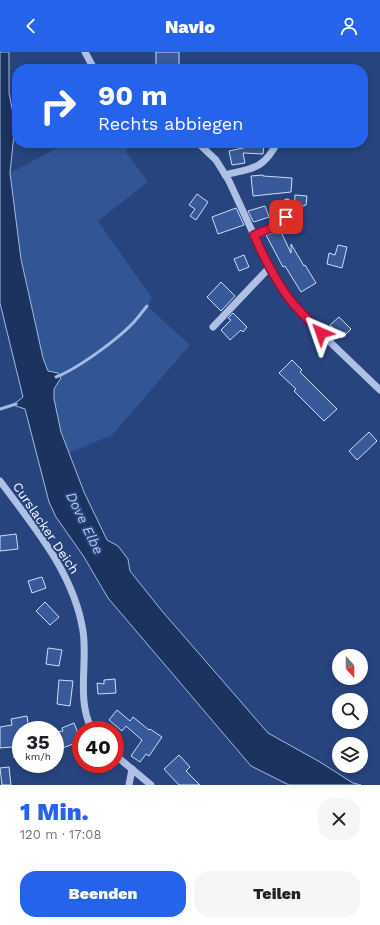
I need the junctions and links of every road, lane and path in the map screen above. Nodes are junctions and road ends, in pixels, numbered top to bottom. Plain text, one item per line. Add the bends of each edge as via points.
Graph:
1 (85, 52) edge
2 (91, 64) edge
3 (203, 148) edge
4 (275, 148) edge
5 (225, 175) junction
6 (287, 202) dead end
7 (254, 235) junction
8 (269, 268) junction
9 (213, 327) dead end
10 (380, 390) edge
11 (0, 481) edge
12 (88, 721) edge
13 (124, 762) edge
14 (132, 769) junction
15 (129, 785) edge
16 (150, 785) edge

1 - 2 street
3 - 5 street via 216,160
4 - 5 street via 258,166
5 - 7 street
6 - 7 street via 283,223
7 - 8 street
8 - 9 street
8 - 10 street via 291,301
11 - 12 street, Curslacker Deich via 54,557 78,606 83,633 85,710
13 - 14 street
14 - 15 street
14 - 16 street

